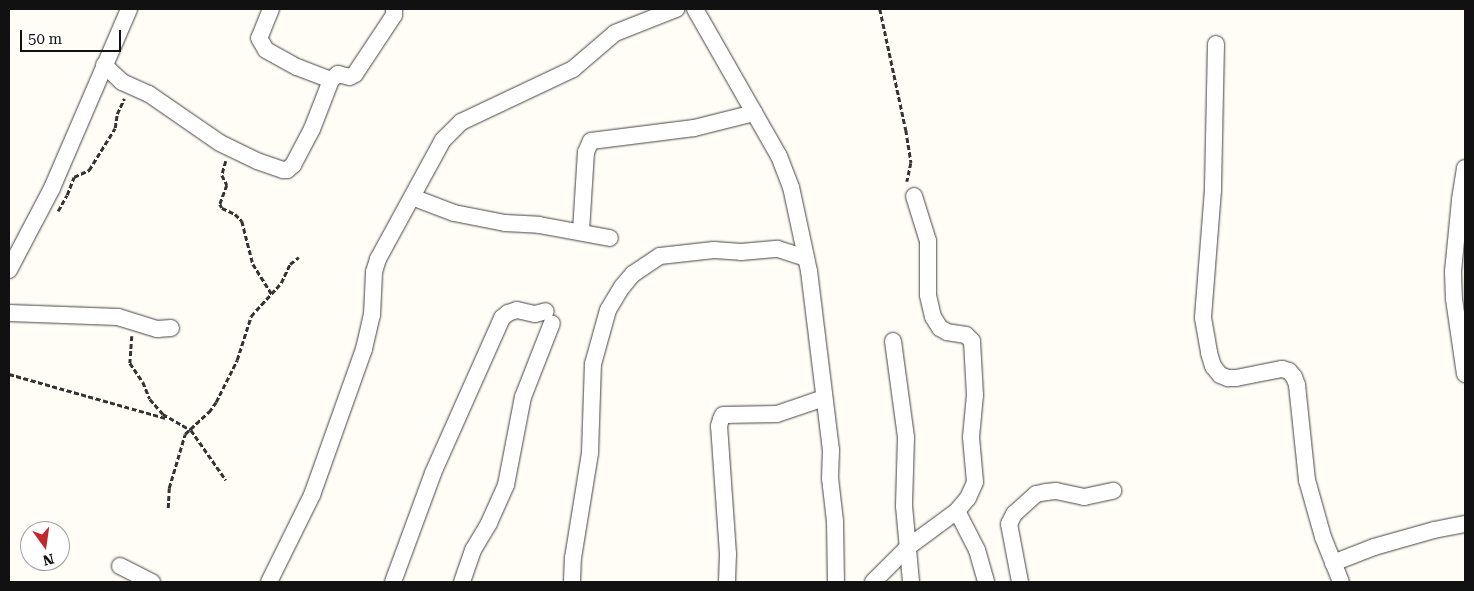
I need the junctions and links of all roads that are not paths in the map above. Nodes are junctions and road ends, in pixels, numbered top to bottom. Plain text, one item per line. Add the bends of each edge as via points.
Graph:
1 (129, 9) edge
2 (271, 9) edge
3 (394, 9) edge
4 (676, 9) edge
5 (694, 9) edge
6 (1216, 44) dead end
7 (104, 66) junction
8 (331, 80) junction
9 (754, 113) junction
10 (1465, 168) edge
11 (910, 189) road end
12 (412, 198) junction
13 (580, 231) junction
14 (610, 238) dead end
15 (806, 258) junction
16 (10, 264) edge
17 (9, 313) edge
18 (170, 328) dead end
19 (893, 341) dead end
20 (1465, 374) edge
21 (824, 398) junction
22 (1113, 491) dead end
23 (957, 511) junction
24 (1465, 524) edge
25 (908, 547) junction
26 (1333, 563) junction
27 (120, 566) dead end
28 (152, 582) edge
29 (269, 582) edge
30 (393, 582) edge
31 (462, 582) edge
32 (572, 582) edge
33 (727, 582) edge
34 (836, 582) edge
35 (873, 582) edge
36 (911, 582) edge
37 (986, 582) edge
38 (1020, 582) edge
39 (1341, 582) edge

1 - 7 street
2 - 8 street via 259,38 266,50
3 - 8 street via 394,16 355,74 350,77 338,74
4 - 12 street via 627,27 565,74 461,122 443,140
5 - 9 street
6 - 26 street via 1213,190 1203,318 1209,353 1213,366 1220,375 1228,378 1282,369 1294,377 1304,466
7 - 8 street via 122,82 157,100 195,128 233,149 283,170 290,168 312,129
7 - 16 street via 82,123 36,219
9 - 13 street via 694,128 591,141 586,152
9 - 15 street via 785,170
10 - 20 street via 1453,272
11 - 23 street via 928,241 928,295 933,316 940,328 969,337 974,351 975,395 971,437 976,482
12 - 13 street via 454,213 505,223
12 - 29 street via 378,260 364,349 312,495
13 - 14 street
15 - 21 street
15 - 32 street via 778,249 714,250 660,256 633,274 622,287 608,310 593,364 590,452
17 - 18 street via 118,317 157,329
19 - 25 street via 906,437 904,506
21 - 33 street via 777,414 723,415 719,426
21 - 34 street via 831,450
22 - 38 street via 1084,497 1056,491 1036,494 1014,514 1009,524
23 - 25 street
23 - 37 street via 977,550
24 - 26 street via 1374,546
25 - 35 street
25 - 36 street
26 - 39 street
27 - 28 street
30 - 31 street via 433,473 502,318 517,310 549,317 523,397 506,485 473,550

